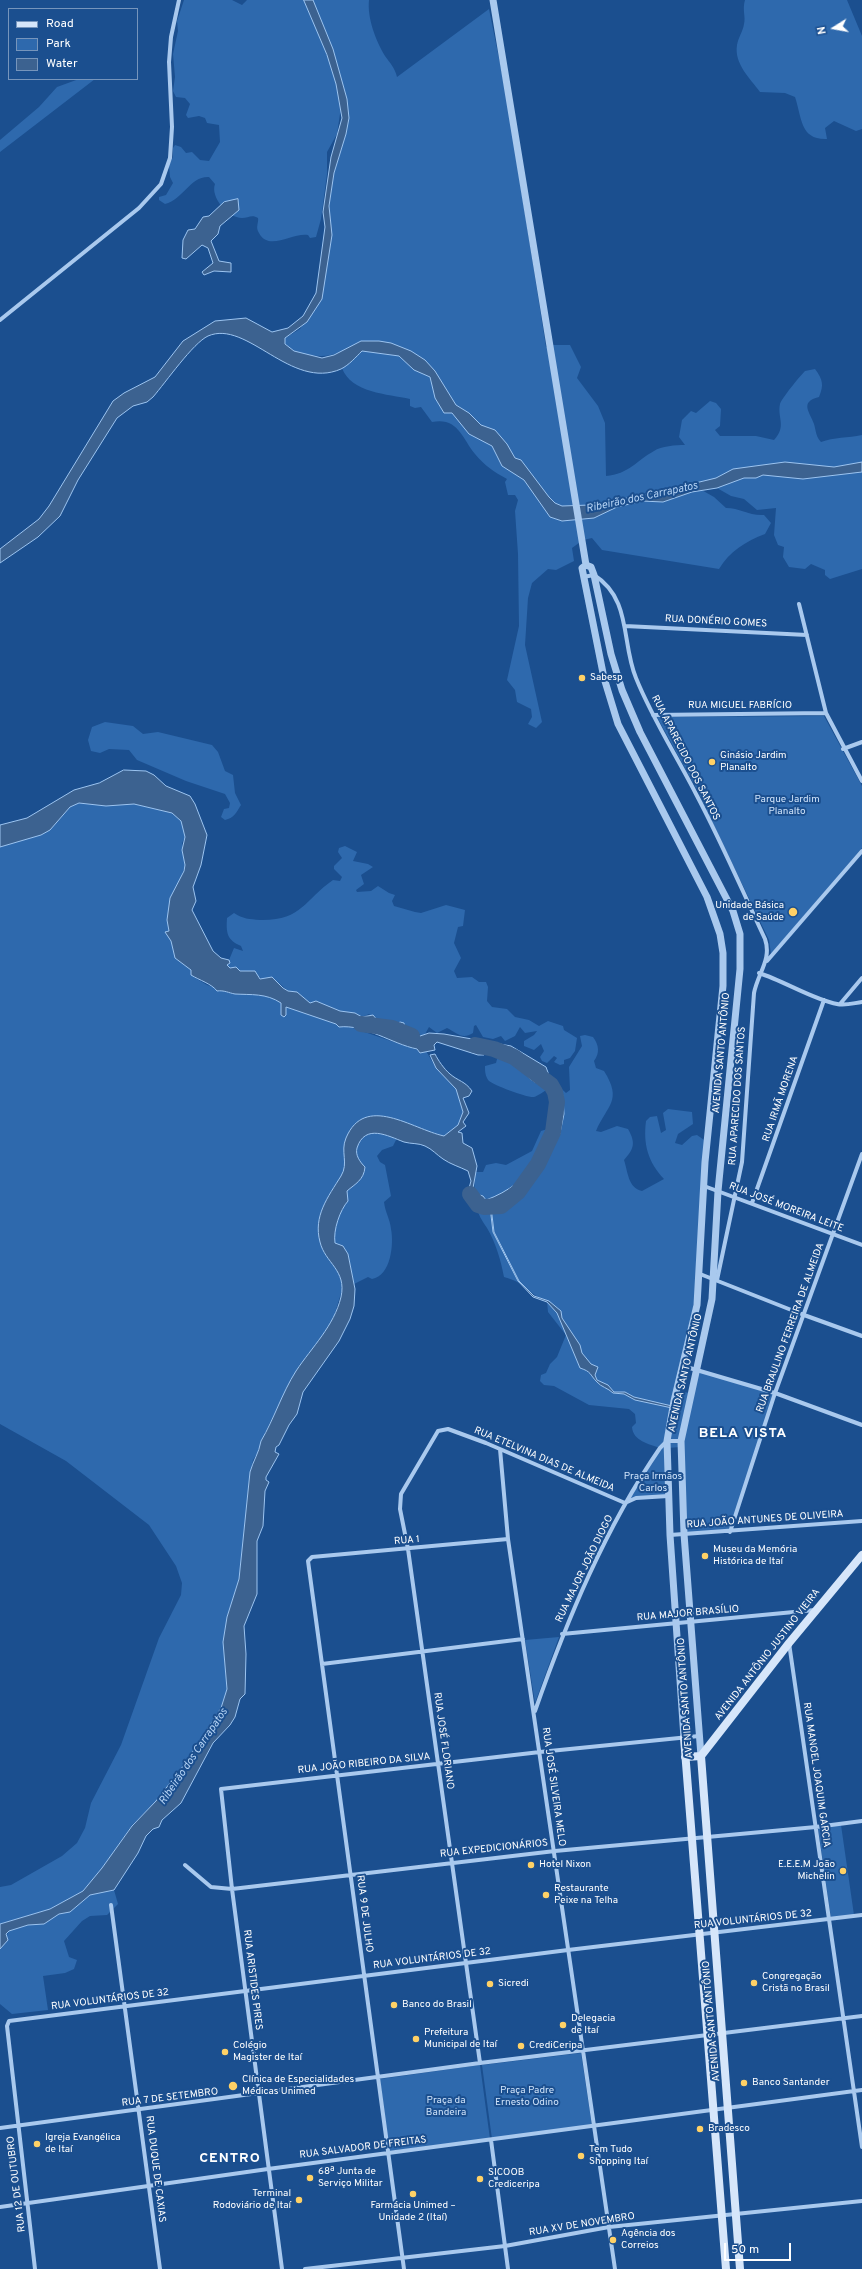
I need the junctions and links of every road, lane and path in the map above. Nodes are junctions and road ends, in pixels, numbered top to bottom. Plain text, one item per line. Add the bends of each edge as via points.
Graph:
1 (179, 0) edge
2 (493, 0) edge
3 (0, 320) edge
4 (586, 565) junction
5 (594, 575) junction
6 (582, 578) junction
7 (799, 604) dead end
8 (625, 626) junction
9 (807, 635) junction
10 (826, 713) junction
11 (654, 715) junction
12 (862, 742) edge
13 (844, 749) junction
14 (862, 781) edge
15 (862, 851) edge
16 (767, 961) junction
17 (760, 973) junction
18 (862, 978) edge
19 (824, 1000) junction
20 (862, 1002) edge
21 (839, 1005) junction
22 (862, 1154) edge
23 (704, 1186) junction
24 (718, 1191) junction
25 (734, 1196) junction
26 (752, 1203) junction
27 (833, 1235) junction
28 (862, 1245) edge
29 (700, 1274) junction
30 (715, 1280) junction
31 (804, 1315) junction
32 (862, 1336) edge
33 (683, 1366) junction
34 (697, 1370) junction
35 (775, 1393) junction
36 (862, 1425) edge
37 (438, 1430) joint
38 (667, 1441) junction
39 (681, 1441) junction
40 (500, 1449) junction
41 (668, 1496) junction
42 (625, 1503) junction
43 (862, 1521) edge
44 (730, 1532) junction
45 (684, 1534) junction
46 (670, 1535) junction
47 (508, 1539) junction
48 (408, 1549) junction
49 (862, 1555) edge
50 (308, 1561) joint
51 (815, 1610) junction
52 (691, 1622) junction
53 (675, 1623) junction
54 (562, 1634) junction
55 (523, 1639) junction
56 (789, 1643) junction
57 (422, 1650) junction
58 (322, 1664) junction
59 (534, 1712) junction
60 (699, 1736) junction
61 (684, 1738) junction
62 (540, 1752) junction
63 (701, 1756) junction
64 (685, 1757) junction
65 (438, 1764) junction
66 (337, 1775) junction
67 (221, 1789) joint
68 (862, 1821) edge
69 (816, 1827) junction
70 (706, 1837) junction
71 (692, 1838) junction
72 (555, 1851) junction
73 (452, 1862) junction
74 (185, 1864) dead end
75 (351, 1874) junction
76 (232, 1889) junction
77 (112, 1905) dead end
78 (862, 1915) edge
79 (830, 1920) junction
80 (714, 1932) junction
81 (700, 1934) junction
82 (568, 1950) junction
83 (465, 1963) junction
84 (364, 1976) junction
85 (245, 1991) junction
86 (125, 2005) junction
87 (862, 2016) edge
88 (843, 2019) junction
89 (6, 2026) joint
90 (723, 2035) junction
91 (708, 2036) junction
92 (583, 2051) junction
93 (480, 2063) junction
94 (378, 2078) junction
95 (862, 2090) edge
96 (854, 2091) junction
97 (258, 2094) junction
98 (139, 2109) junction
99 (729, 2109) junction
100 (714, 2111) junction
101 (18, 2126) junction
102 (594, 2127) junction
103 (0, 2128) edge
104 (491, 2140) junction
105 (862, 2147) edge
106 (388, 2153) junction
107 (268, 2169) junction
108 (148, 2186) junction
109 (862, 2201) edge
110 (27, 2203) junction
111 (0, 2207) edge
112 (736, 2213) junction
113 (722, 2215) junction
114 (609, 2227) junction
115 (505, 2246) junction
116 (403, 2258) junction
117 (35, 2269) edge
118 (160, 2269) edge
119 (282, 2269) edge
120 (305, 2269) edge
121 (404, 2269) edge
122 (508, 2269) edge
123 (615, 2269) edge
124 (726, 2269) edge
125 (740, 2269) edge

1 - 3 street via 168,62 172,127 170,158 161,184 139,208
2 - 4 street, AVENIDA SANTO ANTÔNIO
4 - 5 street, AVENIDA SANTO ANTÔNIO via 591,567
4 - 6 street, AVENIDA SANTO ANTÔNIO via 582,568
5 - 6 street
5 - 8 street, RUA APARECIDO DOS SANTOS via 614,593
5 - 24 street, AVENIDA SANTO ANTÔNIO via 612,654 630,711 690,832 733,911 740,934 740,969
6 - 23 street, AVENIDA SANTO ANTÔNIO via 604,678 618,724 707,897 720,934 723,986
7 - 9 street
8 - 9 street, RUA DONÉRIO GOMES
8 - 11 street, RUA APARECIDO DOS SANTOS via 635,677
9 - 10 street
10 - 11 street, RUA MIGUEL FABRÍCIO
10 - 13 street
11 - 16 street, RUA APARECIDO DOS SANTOS via 697,794 765,939
12 - 13 street
13 - 14 street
15 - 16 street, RUA APARECIDO DOS SANTOS
16 - 17 street, RUA APARECIDO DOS SANTOS
17 - 19 street
17 - 25 street, RUA APARECIDO DOS SANTOS via 752,1006 742,1162
18 - 21 street
19 - 21 street
19 - 26 street, RUA IRMÃ MORENA
20 - 21 street
22 - 27 street, RUA BRAULINO FERREIRA DE ALMEIDA
23 - 24 street, RUA JOSÉ MOREIRA LEITE
23 - 29 street, AVENIDA SANTO ANTÔNIO
24 - 25 street, RUA JOSÉ MOREIRA LEITE
24 - 30 street, AVENIDA SANTO ANTÔNIO
25 - 26 street, RUA JOSÉ MOREIRA LEITE
25 - 30 street, RUA APARECIDO DOS SANTOS
26 - 27 street, RUA JOSÉ MOREIRA LEITE
27 - 28 street, RUA JOSÉ MOREIRA LEITE
27 - 31 street, RUA BRAULINO FERREIRA DE ALMEIDA
29 - 30 street
29 - 33 street, AVENIDA SANTO ANTÔNIO via 697,1305
30 - 31 street
30 - 34 street, AVENIDA SANTO ANTÔNIO
31 - 32 street
31 - 35 street, RUA BRAULINO FERREIRA DE ALMEIDA
33 - 34 street
33 - 38 street, AVENIDA SANTO ANTÔNIO via 672,1407
34 - 35 street
34 - 39 street, AVENIDA SANTO ANTÔNIO
35 - 36 street
35 - 44 street, RUA BRAULINO FERREIRA DE ALMEIDA
37 - 40 street, RUA ETELVINA DIAS DE ALMEIDA via 448,1429
37 - 48 street, RUA JOSÉ FLORIANO via 401,1494 400,1509
38 - 39 street
38 - 41 street, AVENIDA SANTO ANTÔNIO
38 - 42 street, RUA MAJOR JOÃO DIOGO
39 - 45 street, AVENIDA SANTO ANTÔNIO
40 - 42 street, RUA ETELVINA DIAS DE ALMEIDA
40 - 47 street, RUA JOSÉ SILVEIRA MELO
41 - 42 street via 636,1498
41 - 46 street, AVENIDA SANTO ANTÔNIO
42 - 54 street, RUA MAJOR JOÃO DIOGO
43 - 44 street, RUA JOÃO ANTUNES DE OLIVEIRA
44 - 45 street, RUA JOÃO ANTUNES DE OLIVEIRA
45 - 46 street, RUA JOÃO ANTUNES DE OLIVEIRA
45 - 52 street, AVENIDA SANTO ANTÔNIO
46 - 53 street, AVENIDA SANTO ANTÔNIO
47 - 48 street, RUA 1
47 - 55 street, RUA JOSÉ SILVEIRA MELO
48 - 50 street, RUA 1 via 312,1558
48 - 57 street, RUA JOSÉ FLORIANO
49 - 51 main road, AVENIDA ANTÔNIO JUSTINO VIEIRA
50 - 58 street, RUA 9 DE JULHO
51 - 52 street, RUA MAJOR BRASÍLIO
51 - 56 main road, AVENIDA ANTÔNIO JUSTINO VIEIRA
52 - 53 street, RUA MAJOR BRASÍLIO
52 - 60 street, AVENIDA SANTO ANTÔNIO
53 - 54 street, RUA MAJOR BRASÍLIO
53 - 61 street, AVENIDA SANTO ANTÔNIO
54 - 59 street, RUA MAJOR JOÃO DIOGO
55 - 57 street
55 - 59 street, RUA JOSÉ SILVEIRA MELO
56 - 63 main road, AVENIDA ANTÔNIO JUSTINO VIEIRA
56 - 69 street, RUA MANOEL JOAQUIM GARCIA
57 - 58 street
57 - 65 street, RUA JOSÉ FLORIANO
58 - 66 street, RUA 9 DE JULHO
59 - 62 street, RUA JOSÉ SILVEIRA MELO
60 - 61 street, RUA JOÃO RIBEIRO DA SILVA
60 - 63 street, AVENIDA SANTO ANTÔNIO
61 - 62 street, RUA JOÃO RIBEIRO DA SILVA
61 - 64 main road, AVENIDA SANTO ANTÔNIO
62 - 65 street, RUA JOÃO RIBEIRO DA SILVA
62 - 72 street, RUA JOSÉ SILVEIRA MELO
63 - 64 main road
63 - 70 main road, AVENIDA SANTO ANTÔNIO
64 - 71 main road, AVENIDA SANTO ANTÔNIO
65 - 66 street, RUA JOÃO RIBEIRO DA SILVA
65 - 73 street, RUA JOSÉ FLORIANO
66 - 67 street, RUA JOÃO RIBEIRO DA SILVA
66 - 75 street, RUA 9 DE JULHO
67 - 76 street, RUA ARISTIDES PIRES
68 - 69 street, RUA EXPEDICIONÁRIOS
69 - 70 street, RUA EXPEDICIONÁRIOS
69 - 79 street, RUA MANOEL JOAQUIM GARCIA
70 - 71 street, RUA EXPEDICIONÁRIOS
70 - 80 main road, AVENIDA SANTO ANTÔNIO
71 - 72 street, RUA EXPEDICIONÁRIOS
71 - 81 main road, AVENIDA SANTO ANTÔNIO
72 - 73 street, RUA EXPEDICIONÁRIOS
72 - 82 street, RUA JOSÉ SILVEIRA MELO
73 - 75 street, RUA EXPEDICIONÁRIOS
73 - 83 street, RUA JOSÉ FLORIANO
74 - 76 street, RUA EXPEDICIONÁRIOS via 211,1887
75 - 76 street, RUA EXPEDICIONÁRIOS
75 - 84 street, RUA 9 DE JULHO
76 - 85 street, RUA ARISTIDES PIRES
77 - 86 street, RUA DUQUE DE CAXIAS
78 - 79 street, RUA VOLUNTÁRIOS DE 32
79 - 80 street, RUA VOLUNTÁRIOS DE 32
79 - 88 street, RUA MANOEL JOAQUIM GARCIA
80 - 81 street, RUA VOLUNTÁRIOS DE 32
80 - 90 main road, AVENIDA SANTO ANTÔNIO
81 - 82 street, RUA VOLUNTÁRIOS DE 32
81 - 91 main road, AVENIDA SANTO ANTÔNIO
82 - 83 street, RUA VOLUNTÁRIOS DE 32
82 - 92 street, RUA JOSÉ SILVEIRA MELO
83 - 84 street, RUA VOLUNTÁRIOS DE 32
83 - 93 street, RUA JOSÉ FLORIANO
84 - 85 street, RUA VOLUNTÁRIOS DE 32
84 - 94 street, RUA 9 DE JULHO
85 - 86 street, RUA VOLUNTÁRIOS DE 32
85 - 97 street, RUA ARISTIDES PIRES
86 - 89 street, RUA VOLUNTÁRIOS DE 32 via 12,2020
86 - 98 street, RUA DUQUE DE CAXIAS
87 - 88 street, RUA 7 DE SETEMBRO
88 - 90 street, RUA 7 DE SETEMBRO
88 - 96 street, RUA MANOEL JOAQUIM GARCIA
89 - 101 street, RUA 12 DE OUTUBRO
90 - 91 street, RUA 7 DE SETEMBRO
90 - 99 main road, AVENIDA SANTO ANTÔNIO
91 - 92 street, RUA 7 DE SETEMBRO
91 - 100 main road, AVENIDA SANTO ANTÔNIO
92 - 93 street, RUA 7 DE SETEMBRO
92 - 102 street, RUA JOSÉ SILVEIRA MELO
93 - 94 street, RUA 7 DE SETEMBRO
94 - 97 street, RUA 7 DE SETEMBRO
94 - 106 street, RUA 9 DE JULHO
95 - 96 street, RUA SALVADOR DE FREITAS
96 - 99 street, RUA SALVADOR DE FREITAS
96 - 105 street, RUA MANOEL JOAQUIM GARCIA
97 - 98 street, RUA 7 DE SETEMBRO
97 - 107 street, RUA ARISTIDES PIRES
98 - 101 street, RUA 7 DE SETEMBRO
98 - 108 street, RUA DUQUE DE CAXIAS
99 - 100 street, RUA SALVADOR DE FREITAS
99 - 112 main road, AVENIDA SANTO ANTÔNIO
100 - 102 street, RUA SALVADOR DE FREITAS
100 - 113 main road, AVENIDA SANTO ANTÔNIO
101 - 103 street, RUA 7 DE SETEMBRO
101 - 110 street, RUA 12 DE OUTUBRO
102 - 104 street, RUA SALVADOR DE FREITAS
102 - 114 street, RUA JOSÉ SILVEIRA MELO
104 - 106 street, RUA SALVADOR DE FREITAS
104 - 115 street
106 - 107 street, RUA SALVADOR DE FREITAS
106 - 116 street, RUA 9 DE JULHO
107 - 108 street, RUA SALVADOR DE FREITAS
107 - 119 street, RUA ARISTIDES PIRES
108 - 110 street, RUA SALVADOR DE FREITAS
108 - 118 street, RUA DUQUE DE CAXIAS
109 - 112 street, RUA XV DE NOVEMBRO
110 - 111 street, RUA SALVADOR DE FREITAS
110 - 117 street, RUA 12 DE OUTUBRO
112 - 113 street, RUA XV DE NOVEMBRO
112 - 125 main road, AVENIDA SANTO ANTÔNIO
113 - 114 street, RUA XV DE NOVEMBRO
113 - 124 main road, AVENIDA SANTO ANTÔNIO
114 - 115 street, RUA XV DE NOVEMBRO
114 - 123 street, RUA JOSÉ SILVEIRA MELO
115 - 116 street, RUA XV DE NOVEMBRO
115 - 122 street
116 - 120 street, RUA XV DE NOVEMBRO
116 - 121 street, RUA 9 DE JULHO

